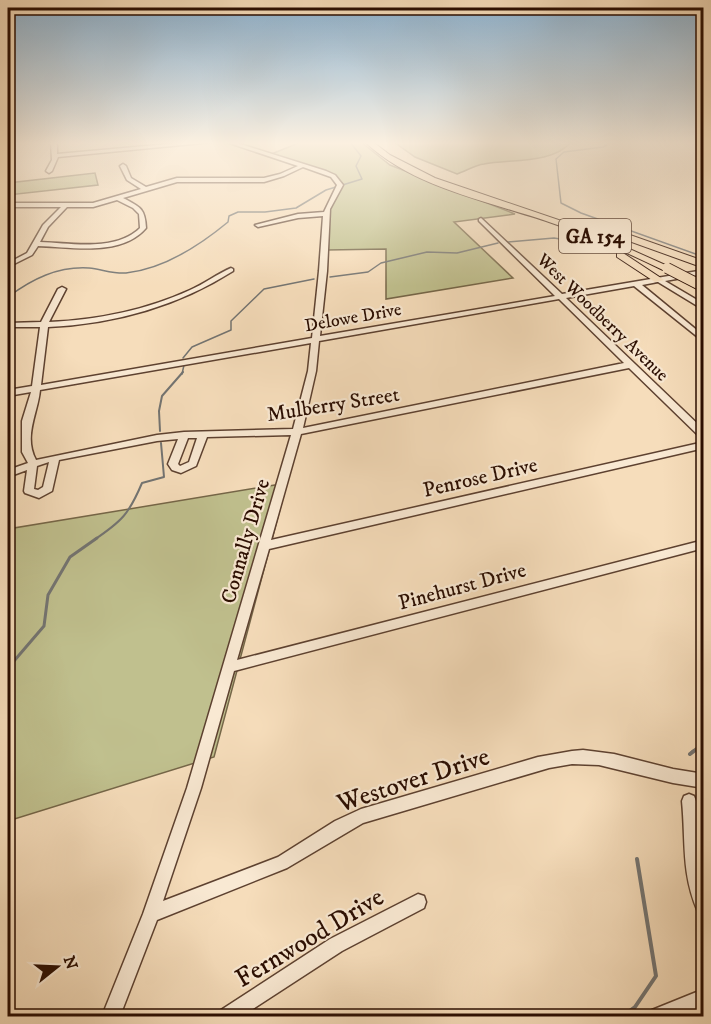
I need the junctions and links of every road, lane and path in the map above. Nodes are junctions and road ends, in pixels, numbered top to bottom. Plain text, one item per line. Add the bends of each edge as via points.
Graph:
1 (143, 190) edge
2 (338, 190) edge
3 (467, 190) edge
4 (484, 190) edge
5 (119, 198) junction
6 (8, 206) edge
7 (65, 206) junction
8 (522, 210) junction
9 (547, 212) junction
10 (327, 214) junction
11 (480, 220) dead end
12 (258, 225) dead end
13 (37, 244) junction
14 (8, 265) edge
15 (704, 265) edge
16 (231, 270) dead end
17 (704, 272) edge
18 (675, 277) junction
19 (658, 280) junction
20 (636, 284) junction
21 (703, 284) edge
22 (62, 289) dead end
23 (675, 290) junction
24 (559, 298) junction
25 (704, 308) edge
26 (44, 324) junction
27 (8, 325) edge
28 (316, 340) junction
29 (704, 340) edge
30 (629, 365) junction
31 (36, 388) junction
32 (8, 393) edge
33 (297, 432) junction
34 (184, 435) junction
35 (203, 435) junction
36 (704, 436) edge
37 (704, 445) edge
38 (55, 458) junction
39 (33, 464) junction
40 (8, 474) edge
41 (704, 544) edge
42 (264, 546) junction
43 (230, 667) junction
44 (704, 781) edge
45 (689, 801) dead end
46 (418, 902) dead end
47 (704, 906) edge
48 (151, 914) junction
49 (704, 998) edge
50 (111, 1017) edge
51 (227, 1017) edge
52 (658, 1017) edge

1 - 5 street
2 - 10 street, Connally Drive
3 - 8 highway, GA 154
4 - 9 highway, GA 154
5 - 7 street via 93,205
5 - 13 street via 142,214 143,228 135,236 104,245
6 - 7 street
7 - 13 street via 45,226
8 - 19 highway via 607,248
8 - 21 highway, GA 154, bridge via 605,240
9 - 15 highway
9 - 21 highway, GA 154 via 607,233 678,265
10 - 12 street
10 - 28 street, Connally Drive
11 - 24 street, West Woodberry Avenue
13 - 14 street via 30,254
16 - 26 street via 195,291 144,309 93,320
17 - 18 street, Delowe Drive
18 - 19 street, Delowe Drive
18 - 23 street via 671,281
19 - 20 street, Delowe Drive
19 - 23 street
20 - 24 street, Delowe Drive
20 - 29 street
22 - 26 street
23 - 25 street
24 - 28 street, Delowe Drive
24 - 30 street, West Woodberry Avenue
26 - 27 street
26 - 31 street
28 - 31 street, Delowe Drive
28 - 33 street, Connally Drive
30 - 33 street, Mulberry Street
30 - 36 street, West Woodberry Avenue
31 - 32 street, Delowe Drive
31 - 39 street via 26,428 27,452
33 - 35 street, Mulberry Street
33 - 42 street, Connally Drive
34 - 35 street, Mulberry Street
34 - 35 street via 173,464 181,470 193,464
34 - 38 street, Mulberry Street
37 - 42 street, Penrose Drive
38 - 39 street, Mulberry Street
38 - 39 street via 49,487 39,494 29,491
39 - 40 street, Mulberry Street
41 - 43 street, Pinehurst Drive
42 - 43 street, Connally Drive
43 - 48 street, Connally Drive via 195,788
44 - 48 street, Westover Drive via 606,758 580,757 536,765 362,816 282,864
45 - 47 street via 693,877
46 - 51 street, Fernwood Drive via 336,945
48 - 50 street, Connally Drive
49 - 52 street

